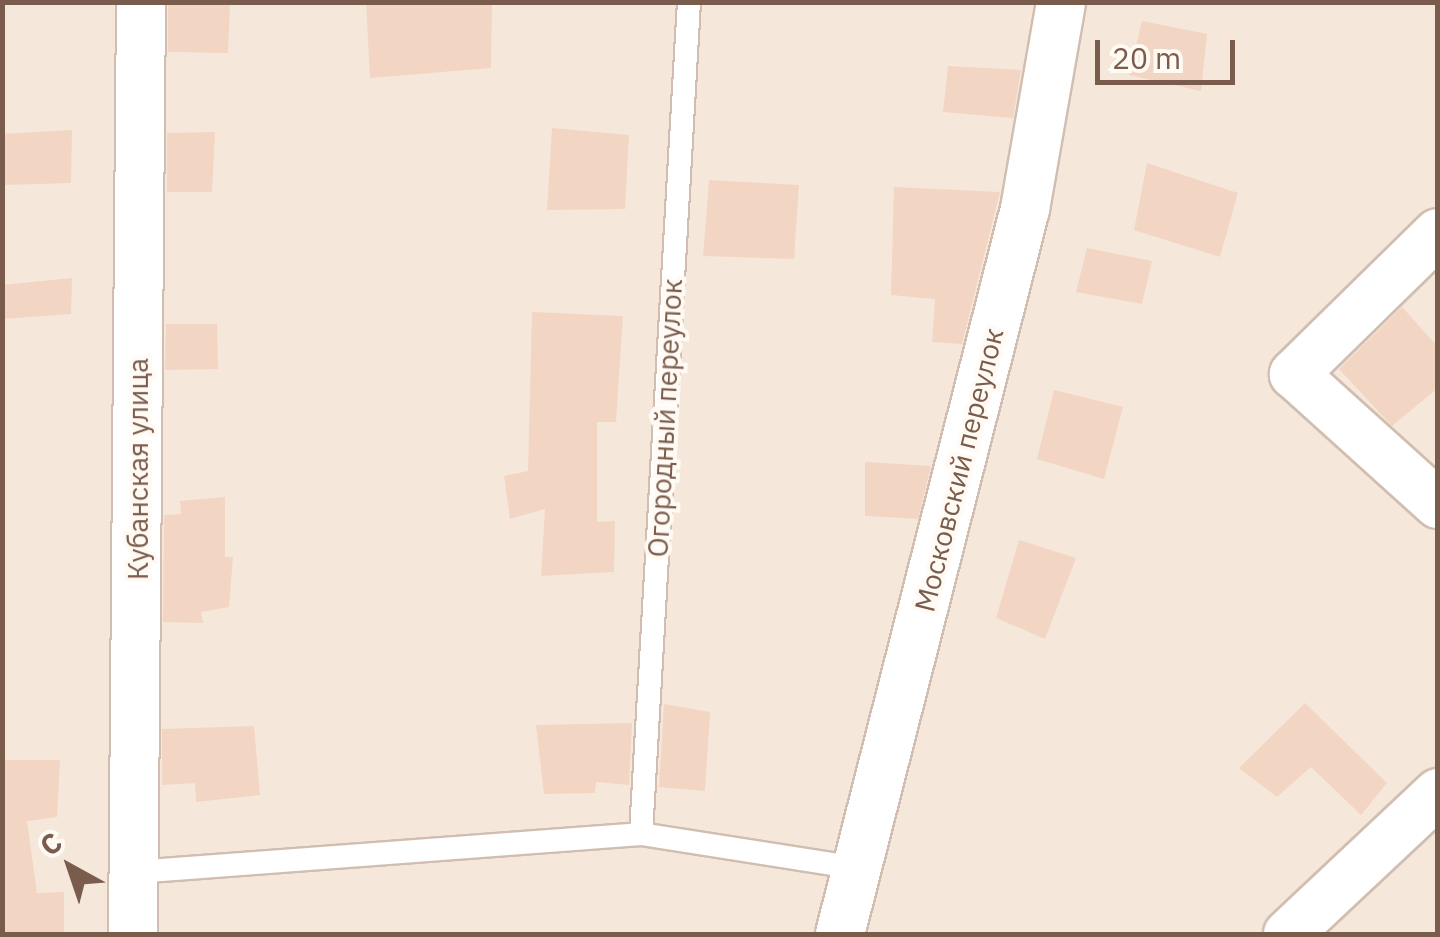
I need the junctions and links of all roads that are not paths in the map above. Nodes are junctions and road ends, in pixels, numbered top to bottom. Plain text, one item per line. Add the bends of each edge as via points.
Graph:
1 (142, 2) edge
2 (689, 2) edge
3 (1061, 2) edge
4 (1438, 233) edge
5 (1438, 504) edge
6 (1438, 793) edge
7 (641, 834) junction
8 (858, 868) junction
9 (135, 872) junction
10 (133, 934) edge
11 (840, 934) edge
12 (1288, 934) edge

1 - 9 street, Кубанская улица
2 - 7 lane, Огородный переулок
3 - 8 street, Московский переулок via 1025,208
4 - 5 street via 1294,374
6 - 12 street
7 - 8 lane
7 - 9 lane
8 - 11 street, Московский переулок
9 - 10 street, Кубанская улица

